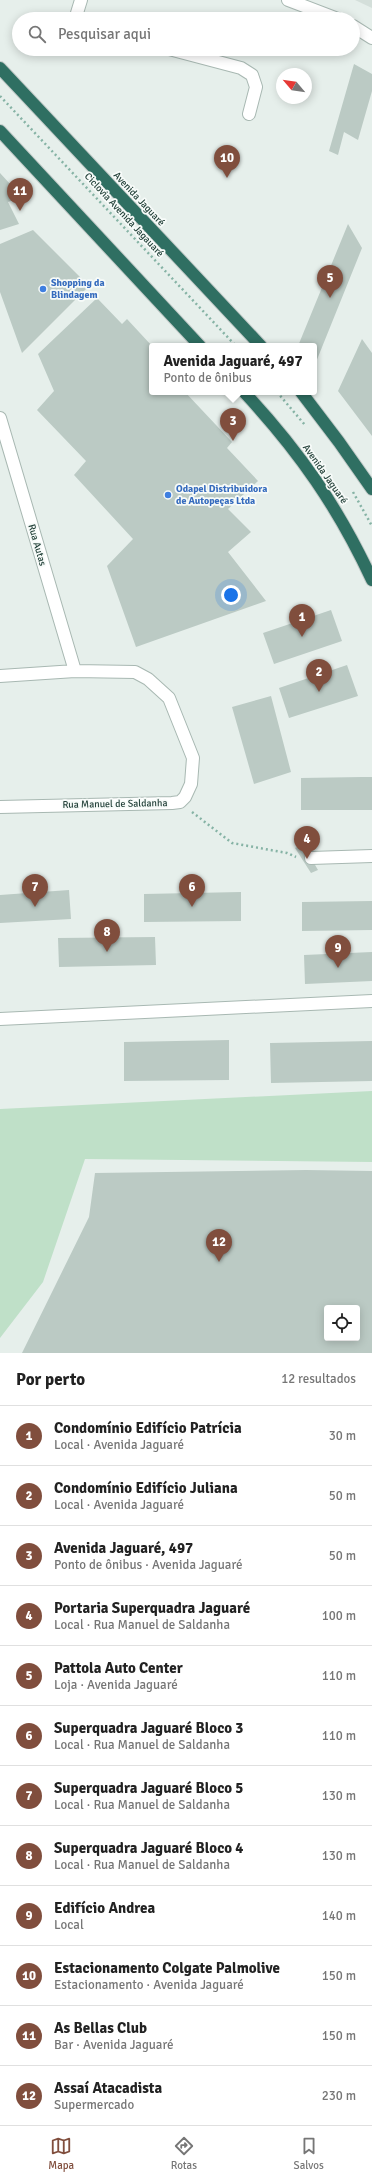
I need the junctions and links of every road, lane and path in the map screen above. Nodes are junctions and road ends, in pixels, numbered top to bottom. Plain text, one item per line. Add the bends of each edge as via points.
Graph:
1 (81, 0) edge
2 (288, 0) edge
3 (78, 12) edge
4 (320, 12) edge
5 (360, 30) edge
6 (372, 38) edge
7 (196, 56) edge
8 (0, 68) edge
9 (0, 96) edge
10 (249, 114) dead end
11 (0, 131) edge
12 (197, 343) edge
13 (233, 343) edge
14 (258, 343) edge
15 (247, 395) edge
16 (279, 395) edge
17 (303, 395) edge
18 (0, 418) edge
19 (306, 427) dead end
20 (350, 487) dead end
21 (372, 489) edge
22 (372, 526) edge
23 (372, 580) edge
24 (75, 671) junction
25 (0, 676) edge
26 (180, 802) junction
27 (0, 807) edge
28 (372, 856) edge
29 (306, 859) joint
30 (372, 1001) edge
31 (0, 1019) edge

1 - 3 street
2 - 4 street
5 - 6 street
7 - 10 street via 241,68 252,75 256,87
8 - 14 highway, Avenida Jaguaré
9 - 13 path, Ciclovia Avenida Jagauaré
11 - 12 highway
15 - 23 highway, Avenida Jaguaré via 279,431 318,482 341,519
16 - 19 path
17 - 21 highway
18 - 24 street, Rua Autas
20 - 22 path
24 - 25 street, Rua Manuel de Saldanha
24 - 26 street, Rua Manuel de Saldanha via 135,672 148,679 169,698 192,758 191,784 186,797
26 - 27 street, Rua Manuel de Saldanha
26 - 29 path via 232,844 287,853
28 - 29 street
30 - 31 street

